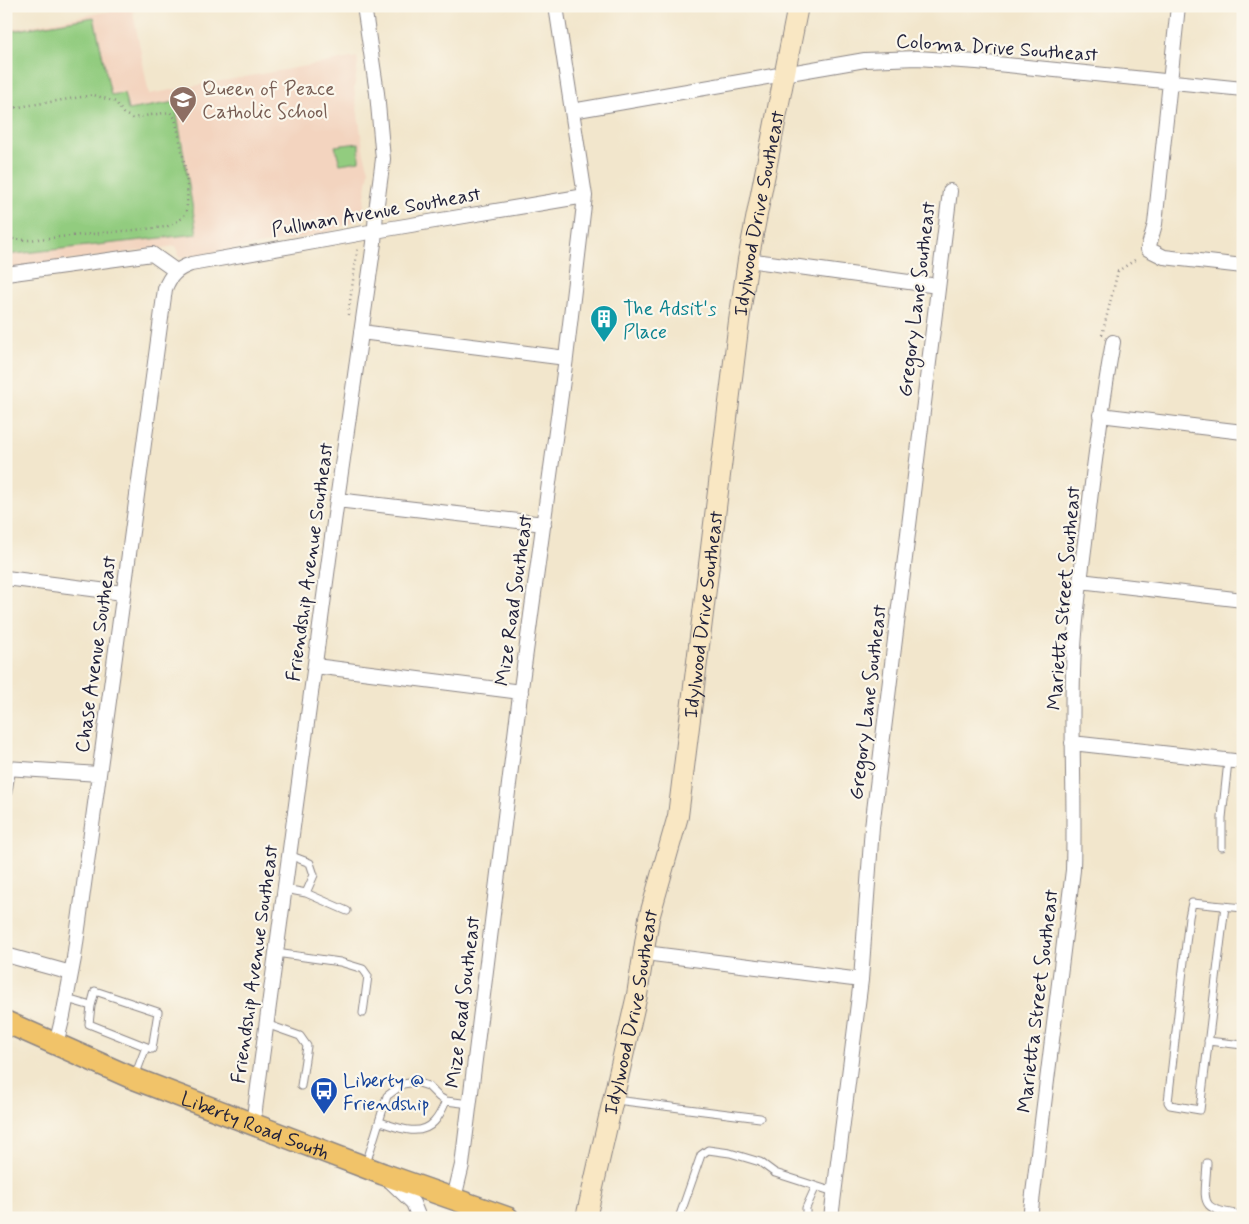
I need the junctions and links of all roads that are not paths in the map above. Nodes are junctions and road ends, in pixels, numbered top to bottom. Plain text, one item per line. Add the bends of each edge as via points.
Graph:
1 (364, 6) edge
2 (556, 6) edge
3 (798, 6) edge
4 (1178, 6) edge
5 (784, 73) junction
6 (1171, 81) junction
7 (1243, 89) edge
8 (572, 111) junction
9 (950, 191) dead end
10 (585, 196) junction
11 (375, 231) junction
12 (748, 260) junction
13 (1243, 266) edge
14 (176, 271) junction
15 (6, 274) edge
16 (938, 286) junction
17 (360, 332) junction
18 (1113, 342) road end
19 (566, 358) junction
20 (1100, 415) junction
21 (1243, 432) edge
22 (337, 500) junction
23 (544, 524) junction
24 (6, 578) edge
25 (1080, 581) junction
26 (123, 593) junction
27 (1243, 600) edge
28 (315, 666) junction
29 (521, 692) junction
30 (1072, 743) junction
31 (1231, 761) joint
32 (9, 768) edge
33 (99, 774) junction
34 (6, 803) edge
35 (1222, 847) dead end
36 (289, 855) junction
37 (285, 890) junction
38 (306, 893) junction
39 (1225, 906) junction
40 (1243, 908) edge
41 (346, 912) dead end
42 (276, 953) junction
43 (645, 953) junction
44 (6, 955) edge
45 (71, 973) junction
46 (862, 980) junction
47 (67, 999) junction
48 (91, 1006) junction
49 (363, 1013) dead end
50 (6, 1022) edge
51 (266, 1024) junction
52 (1208, 1041) junction
53 (56, 1044) junction
54 (1243, 1045) edge
55 (146, 1047) junction
56 (134, 1078) junction
57 (301, 1086) dead end
58 (613, 1100) junction
59 (446, 1101) junction
60 (470, 1104) junction
61 (760, 1118) dead end
62 (380, 1122) junction
63 (253, 1124) junction
64 (1207, 1163) dead end
65 (374, 1170) junction
66 (816, 1186) junction
67 (834, 1192) junction
68 (454, 1198) junction
69 (1243, 1215) edge
70 (419, 1218) edge
71 (508, 1218) edge
72 (586, 1218) edge
73 (679, 1218) edge
74 (806, 1218) edge
75 (831, 1218) edge
76 (1030, 1218) edge

1 - 11 street, Friendship Avenue Southeast via 383,159
2 - 8 street, Mize Road Southeast
3 - 5 street, Idylwood Drive Southeast
4 - 6 street
5 - 6 street, Coloma Drive Southeast via 865,60 917,58
5 - 8 street, Coloma Drive Southeast
5 - 12 street, Idylwood Drive Southeast
6 - 7 street, Coloma Drive Southeast
6 - 13 street via 1155,224 1148,249 1164,257
8 - 10 street, Mize Road Southeast
9 - 16 street, Gregory Lane Southeast
10 - 11 street, Pullman Avenue Southeast
10 - 19 street, Mize Road Southeast
11 - 14 street, Pullman Avenue Southeast via 191,264
11 - 17 street, Friendship Avenue Southeast
12 - 16 street
12 - 43 street, Idylwood Drive Southeast via 678,816 649,918
14 - 15 street via 152,254
14 - 26 street, Chase Avenue Southeast via 165,289
16 - 46 street, Gregory Lane Southeast via 872,827
17 - 19 street
17 - 22 street, Friendship Avenue Southeast
18 - 20 street, Marietta Street Southeast
19 - 23 street, Mize Road Southeast
20 - 21 street
20 - 25 street, Marietta Street Southeast
22 - 23 street
22 - 28 street, Friendship Avenue Southeast
23 - 29 street, Mize Road Southeast
24 - 26 street
25 - 27 street
25 - 30 street, Marietta Street Southeast via 1073,672
26 - 33 street, Chase Avenue Southeast
28 - 29 street
28 - 36 street, Friendship Avenue Southeast
29 - 60 street, Mize Road Southeast
30 - 31 street
30 - 76 street, Marietta Street Southeast via 1073,870
31 - 35 lane via 1221,826
32 - 33 street
32 - 34 lane
33 - 45 street, Chase Avenue Southeast
36 - 37 street, Friendship Avenue Southeast
36 - 38 lane via 310,863 314,875
37 - 38 lane
37 - 42 street, Friendship Avenue Southeast
38 - 41 lane
39 - 40 lane
39 - 52 lane
39 - 52 lane via 1192,903 1170,1106 1200,1110
42 - 49 lane via 340,962 363,969 368,976
42 - 51 street, Friendship Avenue Southeast
43 - 46 street
43 - 58 street, Idylwood Drive Southeast
44 - 45 street
45 - 47 street, Chase Avenue Southeast
46 - 67 street, Gregory Lane Southeast
47 - 48 lane
47 - 53 street, Chase Avenue Southeast
48 - 55 lane via 89,1024
48 - 55 lane via 95,991 158,1012 152,1049
50 - 53 main road, Liberty Road South
51 - 57 lane via 300,1036 307,1046
51 - 63 street, Friendship Avenue Southeast
52 - 54 lane
53 - 56 main road, Liberty Road South
55 - 56 lane
56 - 63 main road, Liberty Road South
58 - 61 lane
58 - 72 street, Idylwood Drive Southeast
59 - 60 lane
59 - 62 lane via 433,1124 421,1129 412,1131
59 - 62 lane via 428,1086 416,1082 403,1084 388,1096
60 - 68 street, Mize Road Southeast
62 - 65 lane
63 - 65 main road, Liberty Road South
64 - 69 lane via 1205,1195 1208,1205 1213,1210
65 - 68 main road, Liberty Road South
65 - 70 street via 413,1203
66 - 67 lane
66 - 73 lane via 775,1173 760,1162 708,1150 701,1155
66 - 74 lane via 806,1208
67 - 75 street, Gregory Lane Southeast
68 - 71 main road, Liberty Road South

